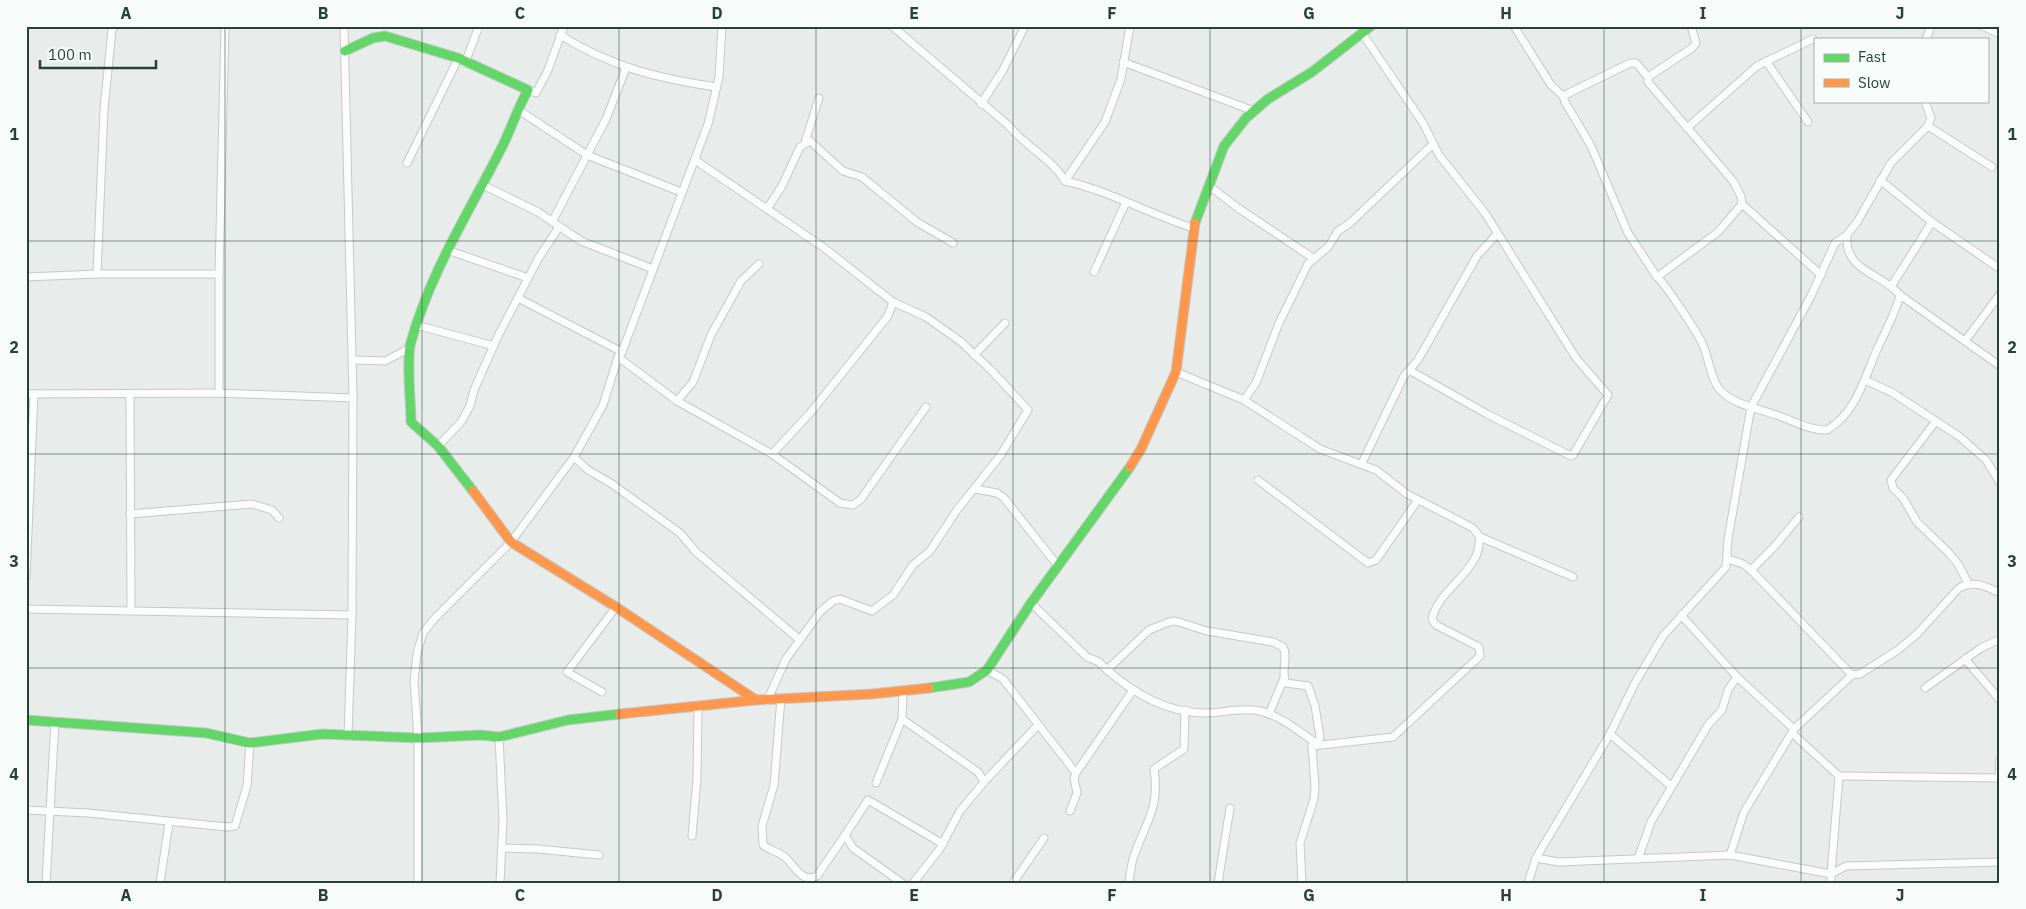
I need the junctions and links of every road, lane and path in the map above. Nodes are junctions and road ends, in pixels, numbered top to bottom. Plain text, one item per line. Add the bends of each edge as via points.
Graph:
1 (115, 26) edge
2 (225, 26) edge
3 (344, 26) edge
4 (479, 26) edge
5 (564, 26) edge
6 (722, 26) edge
7 (892, 26) edge
8 (1025, 26) edge
9 (1130, 26) edge
10 (1371, 26) edge
11 (1514, 26) edge
12 (1692, 26) edge
13 (1931, 26) edge
14 (1982, 26) edge
15 (1362, 33) junction
16 (2000, 34) edge
17 (560, 35) junction
18 (1813, 38) dead end
19 (1926, 38) edge
20 (345, 51) junction
21 (461, 61) junction
22 (1766, 61) junction
23 (1123, 62) junction
24 (626, 68) junction
25 (1648, 77) junction
26 (716, 87) junction
27 (528, 90) junction
28 (1563, 96) junction
29 (819, 98) dead end
30 (1926, 102) edge
31 (981, 104) junction
32 (517, 109) junction
33 (1254, 111) junction
34 (1808, 122) dead end
35 (1928, 126) junction
36 (1687, 128) junction
37 (805, 142) junction
38 (1432, 144) junction
39 (587, 155) junction
40 (695, 160) junction
41 (407, 163) dead end
42 (1992, 167) dead end
43 (1880, 180) junction
44 (1065, 181) junction
45 (481, 184) junction
46 (1208, 185) junction
47 (681, 192) junction
48 (1126, 202) junction
49 (1742, 204) junction
50 (767, 209) junction
51 (552, 222) junction
52 (1932, 222) junction
53 (559, 227) junction
54 (1193, 228) junction
55 (1497, 234) junction
56 (1847, 235) junction
57 (953, 243) dead end
58 (450, 251) junction
59 (1313, 258) junction
60 (759, 264) dead end
61 (653, 269) junction
62 (2000, 269) edge
63 (1094, 272) dead end
64 (97, 274) junction
65 (219, 274) junction
66 (1821, 275) junction
67 (26, 276) edge
68 (1657, 277) junction
69 (528, 278) junction
70 (1892, 285) junction
71 (2000, 294) edge
72 (1900, 295) junction
73 (518, 298) junction
74 (893, 302) junction
75 (1005, 323) dead end
76 (416, 325) junction
77 (1965, 341) junction
78 (494, 346) junction
79 (410, 348) junction
80 (620, 355) junction
81 (974, 355) junction
82 (353, 360) junction
83 (2000, 366) edge
84 (1409, 370) junction
85 (1176, 372) junction
86 (1865, 380) junction
87 (219, 392) junction
88 (30, 394) edge
89 (130, 395) junction
90 (353, 398) junction
91 (1244, 400) junction
92 (677, 401) junction
93 (926, 407) dead end
94 (1751, 408) junction
95 (1936, 420) junction
96 (438, 446) junction
97 (772, 454) junction
98 (574, 457) junction
99 (1362, 463) junction
100 (1258, 480) dead end
101 (2000, 483) edge
102 (975, 489) junction
103 (1418, 500) junction
104 (130, 514) junction
105 (1799, 517) dead end
106 (279, 518) dead end
107 (1480, 537) junction
108 (511, 542) junction
109 (1728, 559) junction
110 (1058, 566) junction
111 (1751, 570) junction
112 (26, 577) edge
113 (1573, 577) dead end
114 (1968, 584) junction
115 (2000, 593) edge
116 (1031, 603) junction
117 (616, 607) junction
118 (26, 609) edge
119 (131, 610) junction
120 (352, 615) junction
121 (1681, 615) junction
122 (2000, 638) edge
123 (800, 640) junction
124 (1965, 659) junction
125 (987, 670) junction
126 (1107, 670) junction
127 (1852, 675) junction
128 (1737, 677) junction
129 (1284, 678) junction
130 (1924, 688) dead end
131 (1133, 690) junction
132 (602, 692) dead end
133 (903, 692) junction
134 (781, 698) junction
135 (756, 700) junction
136 (2000, 700) edge
137 (767, 701) junction
138 (698, 706) junction
139 (1185, 710) junction
140 (1269, 714) junction
141 (902, 719) junction
142 (26, 720) edge
143 (54, 721) junction
144 (1038, 725) junction
145 (1793, 731) junction
146 (1610, 734) junction
147 (348, 736) junction
148 (500, 737) junction
149 (418, 738) junction
150 (250, 743) junction
151 (1314, 745) junction
152 (2000, 759) edge
153 (1076, 773) junction
154 (1839, 776) junction
155 (1999, 778) edge
156 (984, 782) junction
157 (876, 783) dead end
158 (1671, 786) junction
159 (1230, 808) dead end
160 (26, 810) edge
161 (49, 810) junction
162 (1070, 811) dead end
163 (169, 823) junction
164 (845, 835) junction
165 (692, 836) dead end
166 (1044, 838) dead end
167 (943, 844) junction
168 (503, 848) junction
169 (599, 855) dead end
170 (1730, 855) junction
171 (1536, 858) junction
172 (1638, 859) junction
173 (2000, 862) edge
174 (1831, 874) junction
175 (1015, 882) edge
176 (46, 883) edge
177 (160, 883) edge
178 (418, 883) edge
179 (500, 883) edge
180 (902, 883) edge
181 (913, 883) edge
182 (1129, 883) edge
183 (1218, 883) edge
184 (1302, 883) edge
185 (1528, 883) edge
186 (1831, 883) edge

1 - 64 street via 104,109
2 - 65 street
3 - 20 street
4 - 21 street
5 - 17 street
6 - 26 street
7 - 31 street
8 - 31 street
9 - 23 street
10 - 15 street
11 - 28 street via 1551,85
12 - 25 street via 1696,43 1692,48
13 - 19 street
14 - 16 street
15 - 33 street
15 - 38 street via 1423,123
17 - 24 street
17 - 27 street via 536,93
18 - 22 street
20 - 21 street via 384,36
20 - 82 street
21 - 27 street
21 - 41 street
22 - 34 street
22 - 36 street via 1750,71
23 - 33 street
23 - 44 street via 1121,79 1105,122
24 - 26 street
24 - 39 street via 606,119
25 - 28 street via 1636,64 1630,64
25 - 36 street via 1650,85
26 - 40 street via 708,124
27 - 32 street
28 - 68 street via 1591,146 1628,234
29 - 37 street
30 - 35 street via 1931,118
31 - 44 street via 1058,170
32 - 39 street
32 - 45 street via 502,148
33 - 46 street via 1224,146
35 - 42 street
35 - 43 street via 1891,162
36 - 49 street via 1734,181
37 - 50 street
37 - 57 street via 810,141 843,172 862,177 917,222
38 - 55 street via 1485,212
38 - 59 street
39 - 47 street
39 - 51 street
40 - 47 street
40 - 50 street
43 - 52 street
43 - 56 street via 1866,209
44 - 48 street via 1093,187
45 - 51 street
45 - 58 street
46 - 54 street
46 - 59 street
47 - 61 street
48 - 54 street
48 - 63 street
49 - 66 street
49 - 68 street via 1718,232
50 - 74 street via 824,246
51 - 53 street
52 - 62 street
52 - 70 street
53 - 61 street via 581,241
53 - 69 street
54 - 85 street
55 - 84 street via 1477,256 1418,360
55 - 84 street via 1576,358 1607,393 1573,454 1569,455 1487,414
56 - 66 street via 1835,243
56 - 70 street via 1847,251 1852,259 1863,270
58 - 69 street
58 - 76 street
59 - 91 street via 1280,323 1256,383
60 - 92 street via 741,281 711,335 693,382
61 - 80 street
64 - 65 street
64 - 67 street
65 - 87 street
66 - 94 street
68 - 94 street via 1702,343 1719,389
69 - 73 street
70 - 72 street
71 - 77 street
72 - 77 street
72 - 86 street via 1895,314
73 - 78 street
73 - 80 street
74 - 81 street via 926,317
74 - 97 street via 888,316 812,412
75 - 81 street
76 - 78 street
76 - 79 street
77 - 83 street
78 - 96 street via 470,406 461,422
79 - 82 street via 385,361
79 - 96 street via 411,422
80 - 92 street
80 - 98 street via 603,405
81 - 102 street via 1028,410
82 - 90 street
84 - 99 street via 1390,401
85 - 91 street
85 - 110 street via 1126,474
86 - 94 street via 1844,417 1827,430
86 - 95 street
87 - 89 street
87 - 90 street
88 - 89 street
88 - 112 street
89 - 104 street
90 - 120 street
91 - 99 street via 1320,449
92 - 97 street
93 - 97 street via 861,499 853,505 840,503
94 - 109 street via 1728,539
95 - 101 street via 1986,460
95 - 114 street via 1892,480 1893,488 1917,522 1954,559
96 - 108 street
98 - 108 street
98 - 123 street via 680,533 696,552
99 - 103 street
100 - 103 street via 1368,563 1376,560
102 - 110 street via 997,493 1004,498
102 - 123 street via 892,596 872,611 840,599 833,601 820,612
103 - 107 street via 1473,528
104 - 106 street via 252,504 272,510
104 - 119 street
105 - 111 street
107 - 113 street
107 - 151 street via 1477,555 1440,601 1432,620 1479,647 1480,656 1394,737
108 - 117 street
108 - 149 street via 423,633 414,681
109 - 111 street
109 - 121 street via 1721,574
110 - 116 street
111 - 127 street
114 - 115 street via 1982,584
114 - 127 street via 1946,600 1917,634 1898,650 1864,672
116 - 125 street
116 - 126 street via 1087,657
117 - 132 street via 567,672
117 - 135 street
118 - 119 street
119 - 120 street
120 - 147 street
121 - 128 street
121 - 146 street via 1663,636
122 - 124 street
123 - 137 street via 786,659
124 - 130 street
124 - 136 street
125 - 133 street via 958,685
125 - 144 street via 1003,679
126 - 129 street via 1148,630 1175,621 1200,630 1273,642 1282,647 1285,655
126 - 131 street
127 - 145 street
128 - 145 street
128 - 158 street via 1728,690 1722,710 1708,724
129 - 140 street
129 - 151 street via 1286,682 1308,686 1320,737
131 - 139 street via 1148,700
131 - 153 street
133 - 134 street
133 - 141 street
134 - 137 street
134 - 164 street via 774,785 762,826 763,845 784,857 803,877 812,879
135 - 137 street
135 - 138 street
138 - 148 street via 568,720
138 - 165 street
139 - 140 street via 1204,713 1258,710
139 - 182 street via 1184,749 1154,769 1154,809 1133,857
140 - 151 street via 1282,719
141 - 156 street via 978,772
141 - 157 street
142 - 143 street
143 - 150 street via 206,734
143 - 161 street
144 - 153 street
144 - 156 street
145 - 154 street
145 - 170 street via 1744,812
146 - 158 street
146 - 171 street
147 - 149 street
147 - 150 street via 322,734
148 - 149 street
148 - 168 street
149 - 178 street
150 - 163 street via 247,786 234,826
151 - 184 street via 1314,800 1300,843
152 - 155 street
153 - 162 street via 1076,793
154 - 155 street
154 - 174 street
156 - 167 street via 960,811
158 - 172 street via 1651,822
159 - 183 street
160 - 161 street
161 - 163 street
161 - 176 street
163 - 177 street
164 - 167 street via 868,800
164 - 180 street via 853,848
166 - 175 street
167 - 181 street
168 - 169 street
168 - 179 street
170 - 172 street
170 - 174 street
171 - 172 street via 1559,862
171 - 185 street
173 - 174 street via 1846,866
174 - 186 street

